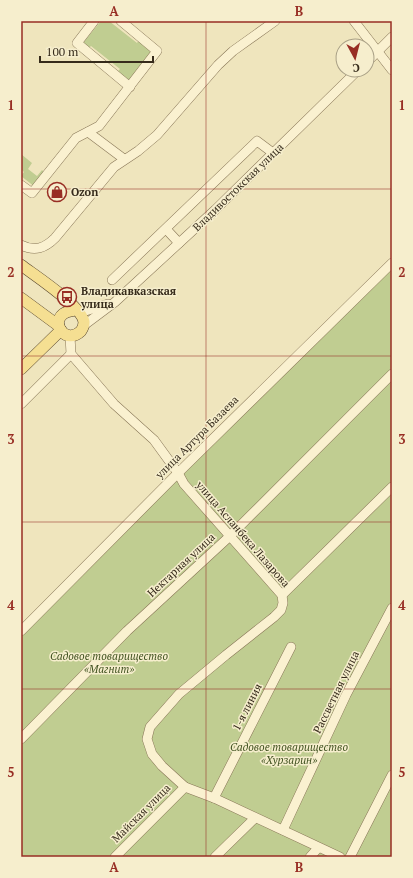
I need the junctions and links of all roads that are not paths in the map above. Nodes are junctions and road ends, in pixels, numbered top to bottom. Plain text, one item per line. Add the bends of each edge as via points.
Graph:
1 (94, 21) edge
2 (121, 21) edge
3 (275, 21) edge
4 (354, 21) edge
5 (392, 37) edge
6 (378, 51) junction
7 (375, 54) edge
8 (392, 70) edge
9 (350, 78) edge
10 (130, 87) junction
11 (88, 132) junction
12 (273, 153) junction
13 (124, 159) junction
14 (21, 184) edge
15 (166, 229) junction
16 (179, 243) junction
17 (21, 245) edge
18 (392, 263) edge
19 (21, 265) edge
20 (112, 280) dead end
21 (21, 298) edge
22 (115, 302) junction
23 (77, 312) junction
24 (84, 326) junction
25 (63, 331) junction
26 (71, 354) junction
27 (21, 369) edge
28 (392, 374) edge
29 (21, 404) edge
30 (178, 473) junction
31 (392, 487) edge
32 (230, 536) junction
33 (282, 595) junction
34 (392, 608) edge
35 (21, 631) edge
36 (291, 647) dead end
37 (21, 739) edge
38 (392, 775) edge
39 (185, 787) junction
40 (214, 798) junction
41 (255, 818) junction
42 (283, 830) junction
43 (318, 848) junction
44 (115, 857) edge
45 (215, 857) edge
46 (310, 857) edge
47 (340, 857) edge
48 (350, 857) edge

1 - 10 street via 77,43
2 - 10 street via 157,52
3 - 13 street via 232,50 157,135
4 - 6 street
5 - 6 street
6 - 7 street
6 - 8 street
9 - 12 street, Владивостокская улица
10 - 11 street via 99,126
11 - 13 street
11 - 14 street via 76,138 32,194
12 - 15 street via 257,141
12 - 16 street, Владивостокская улица
13 - 17 street via 114,167 47,246 36,249
15 - 16 street
15 - 20 street
16 - 22 street, Владивостокская улица
18 - 30 street, улица Артура Базаева
19 - 23 main road via 62,296
21 - 25 main road
22 - 23 street, Владивостокская улица
22 - 24 street, Владивостокская улица
23 - 24 main road
23 - 25 main road, Владивостокская улица via 62,314 60,318
24 - 25 main road, Владивостокская улица via 79,334
25 - 26 street
25 - 27 main road, Владивостокская улица
26 - 29 street
26 - 30 street, улица Асланбека Лазарова via 114,404 154,440
28 - 32 street, Нектарная улица
30 - 32 street, улица Асланбека Лазарова via 184,484
30 - 35 street, улица Артура Базаева
31 - 33 street
32 - 33 street, улица Асланбека Лазарова
32 - 37 street, Нектарная улица via 127,631
33 - 39 street, улица Асланбека Лазарова via 281,610 274,617 179,694 150,727 147,739 152,754
34 - 42 street, Рассветная улица via 346,695
36 - 40 street, 1-я линия
38 - 48 street
39 - 40 street, улица Асланбека Лазарова
39 - 44 street, Майская улица
40 - 41 street, улица Асланбека Лазарова
41 - 42 street, улица Асланбека Лазарова
41 - 45 street
42 - 43 street, улица Асланбека Лазарова
43 - 46 street
43 - 47 street, улица Асланбека Лазарова

